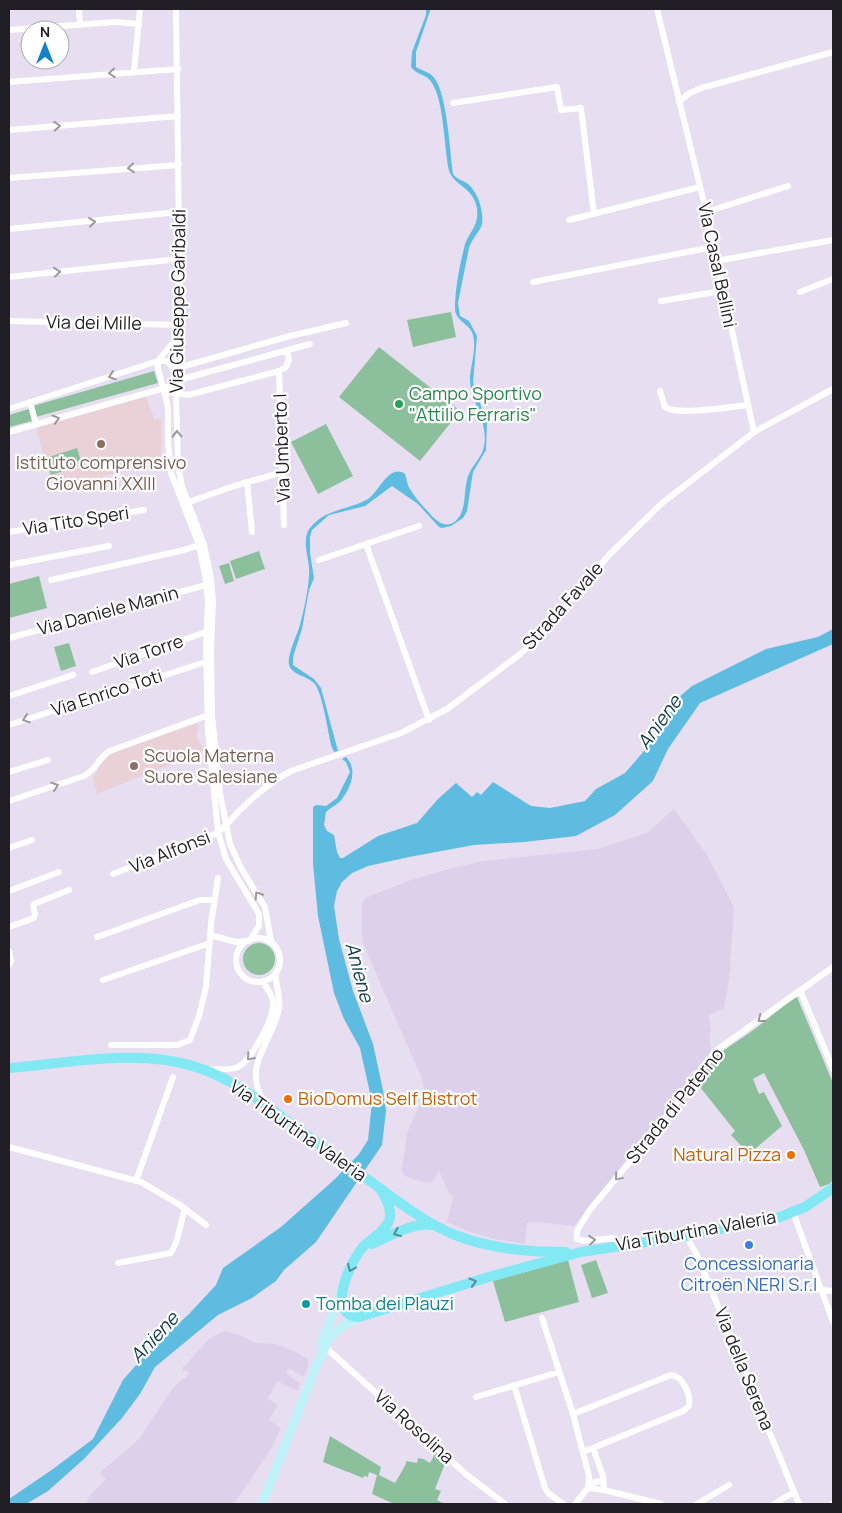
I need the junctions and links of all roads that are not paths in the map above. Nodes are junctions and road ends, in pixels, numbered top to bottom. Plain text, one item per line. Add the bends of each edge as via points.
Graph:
1 (79, 9) edge
2 (140, 9) edge
3 (176, 9) edge
4 (658, 9) edge
5 (80, 24) junction
6 (139, 24) junction
7 (9, 30) edge
8 (833, 52) edge
9 (178, 69) junction
10 (134, 71) junction
11 (9, 82) edge
12 (678, 100) junction
13 (453, 103) dead end
14 (178, 116) junction
15 (9, 130) edge
16 (179, 165) junction
17 (9, 178) edge
18 (788, 186) dead end
19 (700, 188) junction
20 (179, 212) junction
21 (706, 212) junction
22 (594, 214) junction
23 (569, 220) dead end
24 (9, 229) edge
25 (833, 240) edge
26 (713, 247) junction
27 (179, 259) junction
28 (716, 261) junction
29 (9, 277) edge
30 (833, 279) edge
31 (533, 282) dead end
32 (722, 291) junction
33 (800, 292) dead end
34 (661, 301) dead end
35 (9, 321) edge
36 (346, 323) dead end
37 (180, 325) junction
38 (179, 335) junction
39 (310, 344) dead end
40 (288, 350) junction
41 (158, 361) junction
42 (173, 368) junction
43 (279, 371) junction
44 (175, 383) junction
45 (833, 389) edge
46 (164, 390) junction
47 (660, 391) dead end
48 (176, 394) junction
49 (30, 402) junction
50 (747, 405) junction
51 (9, 409) edge
52 (36, 424) junction
53 (9, 432) edge
54 (754, 432) junction
55 (283, 472) junction
56 (248, 482) junction
57 (188, 502) junction
58 (144, 510) dead end
59 (284, 525) dead end
60 (419, 526) dead end
61 (9, 532) edge
62 (252, 532) dead end
63 (366, 544) junction
64 (199, 545) junction
65 (110, 546) dead end
66 (319, 560) dead end
67 (9, 566) edge
68 (51, 580) dead end
69 (206, 584) junction
70 (206, 632) junction
71 (9, 638) edge
72 (206, 662) junction
73 (92, 672) dead end
74 (73, 675) dead end
75 (9, 696) edge
76 (208, 715) junction
77 (429, 720) junction
78 (9, 725) edge
79 (48, 760) dead end
80 (9, 772) edge
81 (9, 801) edge
82 (226, 827) junction
83 (218, 832) junction
84 (32, 840) dead end
85 (9, 848) edge
86 (59, 872) dead end
87 (113, 874) dead end
88 (218, 878) dead end
89 (69, 890) dead end
90 (9, 891) edge
91 (214, 900) junction
92 (9, 927) edge
93 (210, 935) junction
94 (97, 937) dead end
95 (249, 940) junction
96 (233, 941) junction
97 (271, 942) junction
98 (210, 943) junction
99 (9, 951) edge
100 (237, 953) junction
101 (9, 965) edge
102 (833, 967) edge
103 (276, 973) junction
104 (103, 980) dead end
105 (263, 981) junction
106 (800, 990) junction
107 (111, 1045) dead end
108 (9, 1068) edge
109 (833, 1068) edge
110 (206, 1070) junction
111 (173, 1077) dead end
112 (264, 1104) junction
113 (9, 1147) edge
114 (136, 1180) junction
115 (833, 1188) edge
116 (380, 1189) junction
117 (402, 1205) junction
118 (185, 1208) junction
119 (793, 1212) junction
120 (390, 1214) junction
121 (206, 1225) dead end
122 (436, 1226) junction
123 (686, 1236) junction
124 (616, 1246) junction
125 (360, 1251) junction
126 (533, 1252) junction
127 (581, 1252) junction
128 (118, 1263) dead end
129 (533, 1265) junction
130 (344, 1285) junction
131 (821, 1290) junction
132 (833, 1291) edge
133 (359, 1317) junction
134 (542, 1318) dead end
135 (833, 1322) edge
136 (325, 1347) junction
137 (315, 1368) junction
138 (559, 1372) junction
139 (514, 1385) junction
140 (476, 1397) dead end
141 (573, 1414) junction
142 (593, 1448) junction
143 (583, 1452) junction
144 (604, 1480) junction
145 (729, 1485) dead end
146 (589, 1486) junction
147 (604, 1490) junction
148 (794, 1492) junction
149 (262, 1504) edge
150 (505, 1504) edge
151 (563, 1504) edge
152 (575, 1504) edge
153 (661, 1504) edge
154 (697, 1504) edge
155 (774, 1504) edge
156 (799, 1504) edge

1 - 5 street
2 - 6 street
3 - 9 street, Via Giuseppe Garibaldi
4 - 12 street, Via Casal Bellini
5 - 6 street
5 - 7 street
6 - 10 street
8 - 12 street via 701,88
9 - 10 street
9 - 14 street, Via Giuseppe Garibaldi
10 -> 11 street
12 - 19 street, Via Casal Bellini
13 - 22 street via 558,88 561,110 581,108
15 -> 14 street
14 - 16 street, Via Giuseppe Garibaldi
16 -> 17 street
16 - 20 street, Via Giuseppe Garibaldi
18 - 21 street
19 - 21 street, Via Casal Bellini
19 - 22 street
24 -> 20 street
20 - 27 street, Via Giuseppe Garibaldi
21 - 26 street, Via Casal Bellini
22 - 23 street
25 - 28 street
26 - 28 street, Via Casal Bellini
26 - 31 street
29 -> 27 street
27 - 37 street, Via Giuseppe Garibaldi
28 - 32 street, Via Casal Bellini
30 - 33 street
32 - 34 street
32 - 50 street, Via Casal Bellini
35 - 37 street, Via dei Mille
36 - 42 street
37 - 38 street, Via Giuseppe Garibaldi
38 - 41 street
38 - 42 street, Via Giuseppe Garibaldi
39 - 40 street
40 - 43 street, Via Umberto I via 286,367
40 - 44 street
41 - 42 street via 168,361
41 - 46 street, Via Giuseppe Garibaldi
41 -> 49 street
42 - 44 street, Via Giuseppe Garibaldi
43 - 48 street, Via Umberto I via 188,395
43 - 55 street, Via Umberto I
44 - 46 street
44 - 48 street, Via Giuseppe Garibaldi
45 - 54 street, Strada Favale
46 - 48 street, Via Umberto I
52 -> 46 street
46 - 64 street, Via Giuseppe Garibaldi via 168,401 171,473
47 - 50 street via 665,407 671,410
57 -> 48 street, Via Giuseppe Garibaldi via 178,468
49 - 51 street
49 - 52 street
50 - 54 street, Via Casal Bellini
52 - 53 street
54 - 77 street, Strada Favale via 649,513 546,630 519,655
55 - 56 street
55 - 59 street, Via Umberto I
56 - 57 street
56 - 62 street
57 - 82 street, Via Giuseppe Garibaldi via 204,544 212,585 212,714
58 - 61 street, Via Tito Speri
60 - 63 street
63 - 66 street
63 - 77 street
64 - 68 street
64 - 69 street, Via Giuseppe Garibaldi
65 - 67 street
69 - 70 street, Via Giuseppe Garibaldi
69 - 71 street, Via Daniele Manin
70 - 72 street, Via Giuseppe Garibaldi
70 - 73 street, Via Torre
72 - 76 street, Via Giuseppe Garibaldi
72 -> 78 street, Via Enrico Toti
74 - 75 street
81 -> 76 street via 84,776 110,750
76 - 83 street, Via Giuseppe Garibaldi
77 - 82 street, Strada Favale via 288,773 241,810
79 - 80 street
82 - 83 street, Via Alfonsi
97 -> 82 street, Via Giuseppe Garibaldi via 265,907 237,860
83 - 87 street, Via Alfonsi
83 - 95 street, Via Giuseppe Garibaldi via 226,859 259,914 260,926
84 - 85 street
86 - 90 street
88 - 91 street
89 - 92 street via 34,904 34,918
91 - 93 street
91 - 94 street via 200,900
93 - 96 street
93 - 98 street
95 - 96 street
95 - 97 street via 260,938
95 - 100 street
96 - 100 street
97 - 103 street via 279,953
98 - 104 street
98 - 107 street via 206,987 190,1040 178,1045
99 - 101 street
100 - 105 street via 237,966 243,976 255,982
102 - 106 street, Strada di Paterno
103 - 105 street
103 - 112 street via 279,1010 255,1074 257,1090
105 -> 110 street via 273,1009 257,1048 238,1067
106 - 109 street
106 -> 124 street, Strada di Paterno via 717,1050 589,1211 577,1232 577,1239 613,1238
108 - 110 main road, Via Tiburtina Valeria via 148,1058
110 - 112 main road, Via Tiburtina Valeria
111 - 114 street
112 - 116 main road, Via Tiburtina Valeria
113 - 114 street
114 - 118 street
115 - 119 main road, Via Tiburtina Valeria
116 - 117 main road, Via Tiburtina Valeria
116 - 120 main road, Via Tiburtina Valeria via 388,1202
117 - 120 street
117 - 122 main road, Via Tiburtina Valeria
118 - 121 street
118 - 128 street via 176,1243 170,1253
119 - 123 main road, Via Tiburtina Valeria via 758,1223
119 - 131 street
120 - 125 main road via 385,1227
122 -> 125 main road via 412,1227
122 - 126 main road, Via Tiburtina Valeria via 484,1244
123 - 124 main road, Via Tiburtina Valeria
123 - 148 street, Via della Serena via 696,1253
124 - 127 main road, Via Tiburtina Valeria
125 -> 130 main road
126 - 127 main road, Via Tiburtina Valeria
126 - 129 main road
127 - 129 main road, Via Tiburtina Valeria
133 -> 129 main road, Via Tiburtina Valeria
130 - 133 main road via 344,1310
130 - 137 main road
131 - 132 street
131 - 135 street
133 - 136 main road via 330,1337
134 - 138 street
136 - 137 main road
136 - 150 street, Via Rosolina via 467,1475
137 - 149 main road
138 - 139 street
138 - 141 street
139 - 140 street
139 - 151 street via 546,1490
141 - 142 street via 669,1376 681,1379 690,1400 686,1409
141 - 143 street
142 - 143 street
142 - 144 street
143 - 146 street
144 - 146 street
144 - 147 street
145 - 154 street
146 - 147 street
146 - 152 street
147 - 153 street
148 - 155 street
148 - 156 street, Via della Serena

